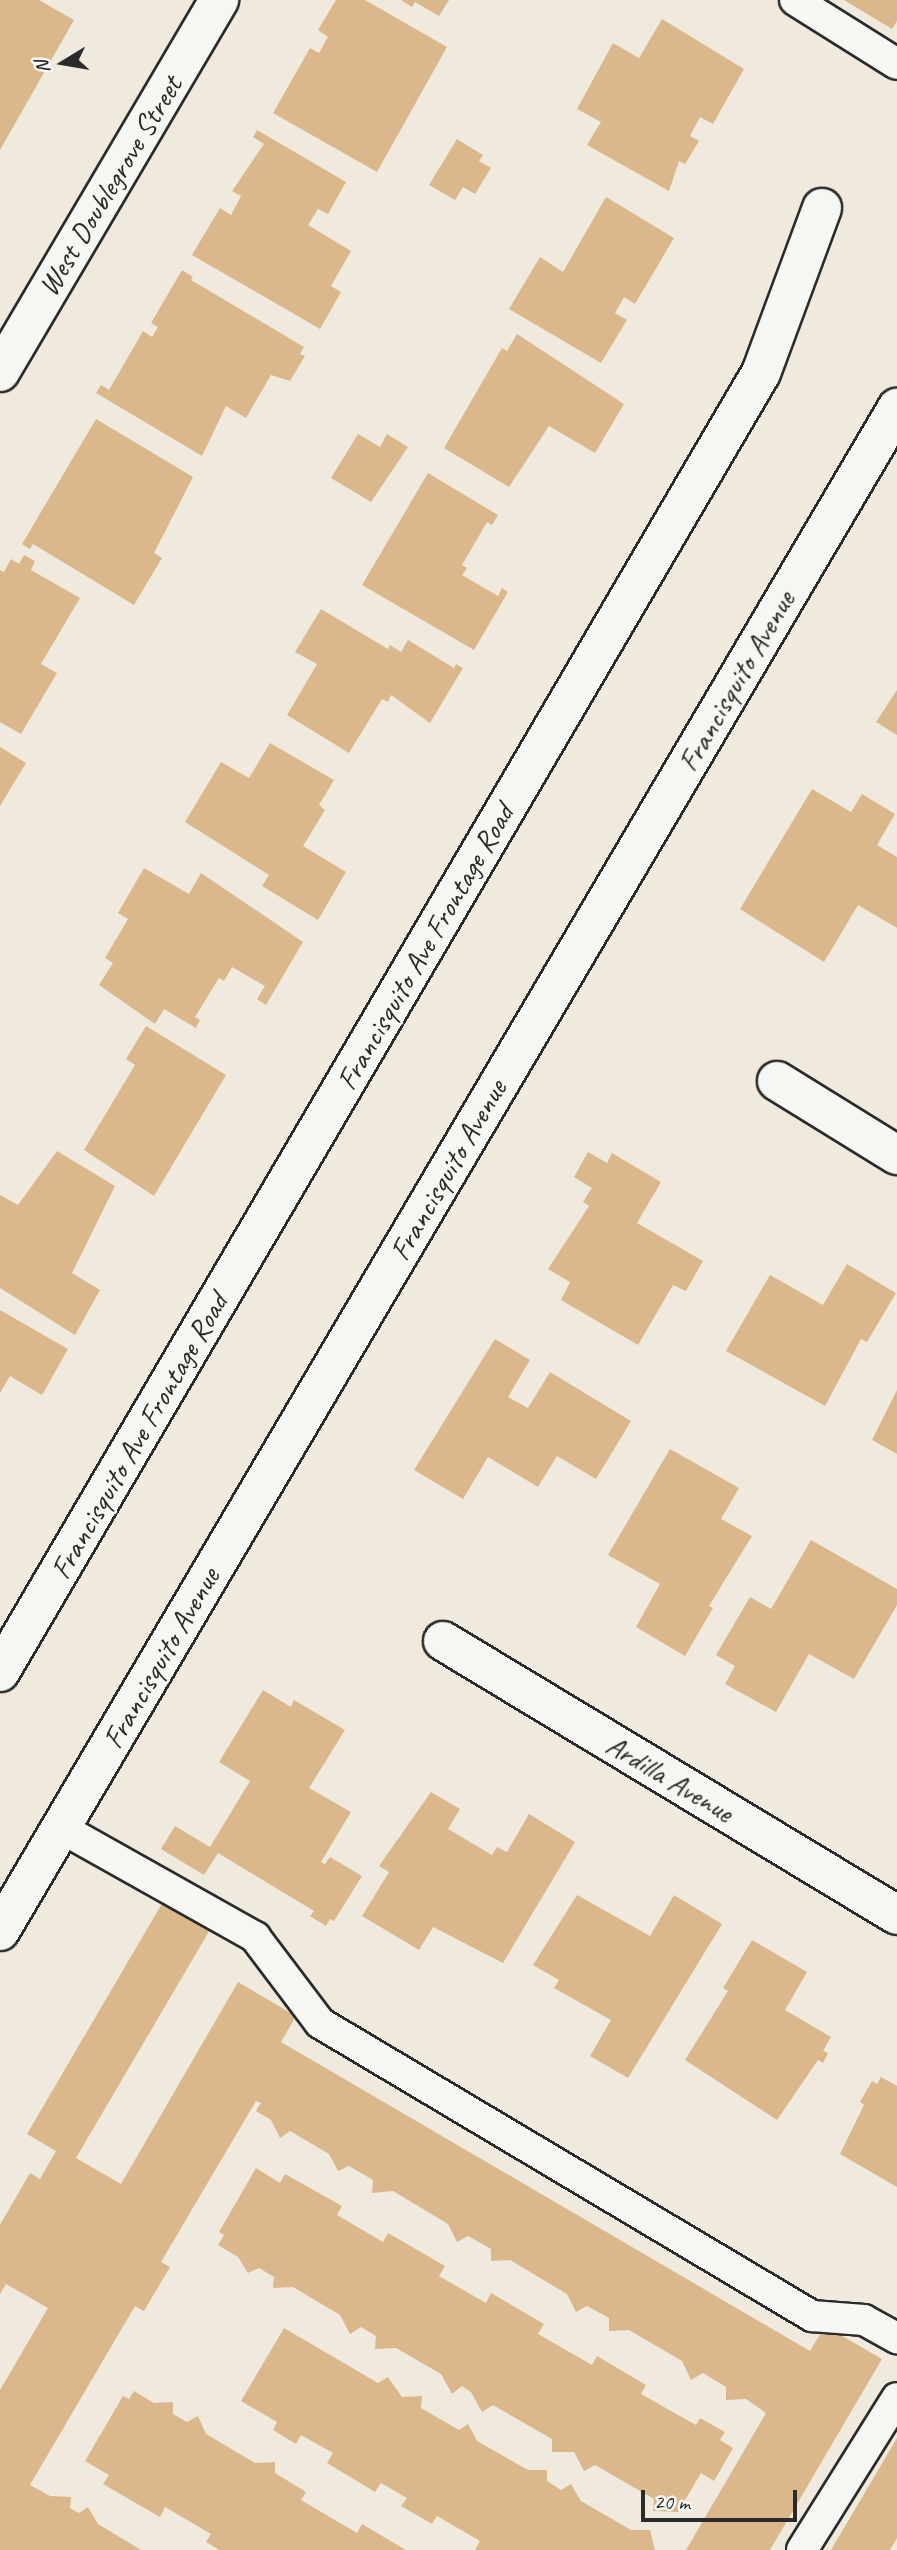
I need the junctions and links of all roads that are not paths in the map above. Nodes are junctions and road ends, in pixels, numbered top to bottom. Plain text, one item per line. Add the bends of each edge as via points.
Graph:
1 (219, 0) edge
2 (795, 0) edge
3 (897, 64) edge
4 (822, 208) dead end
5 (0, 372) edge
6 (897, 408) edge
7 (777, 1081) dead end
8 (897, 1155) edge
9 (443, 1641) dead end
10 (0, 1672) edge
11 (61, 1828) junction
12 (897, 1914) edge
13 (0, 1931) edge
14 (897, 2338) edge
15 (897, 2398) edge
16 (802, 2550) edge

1 - 5 street, West Doublegrove Street
2 - 3 lane
4 - 10 street, Francisquito Ave Frontage Road via 761,373
6 - 11 street, Francisquito Avenue
7 - 8 street
9 - 12 street, Ardilla Avenue
11 - 13 street, Francisquito Avenue
11 - 14 lane via 255,1937 320,2023 812,2316 864,2320
15 - 16 lane

